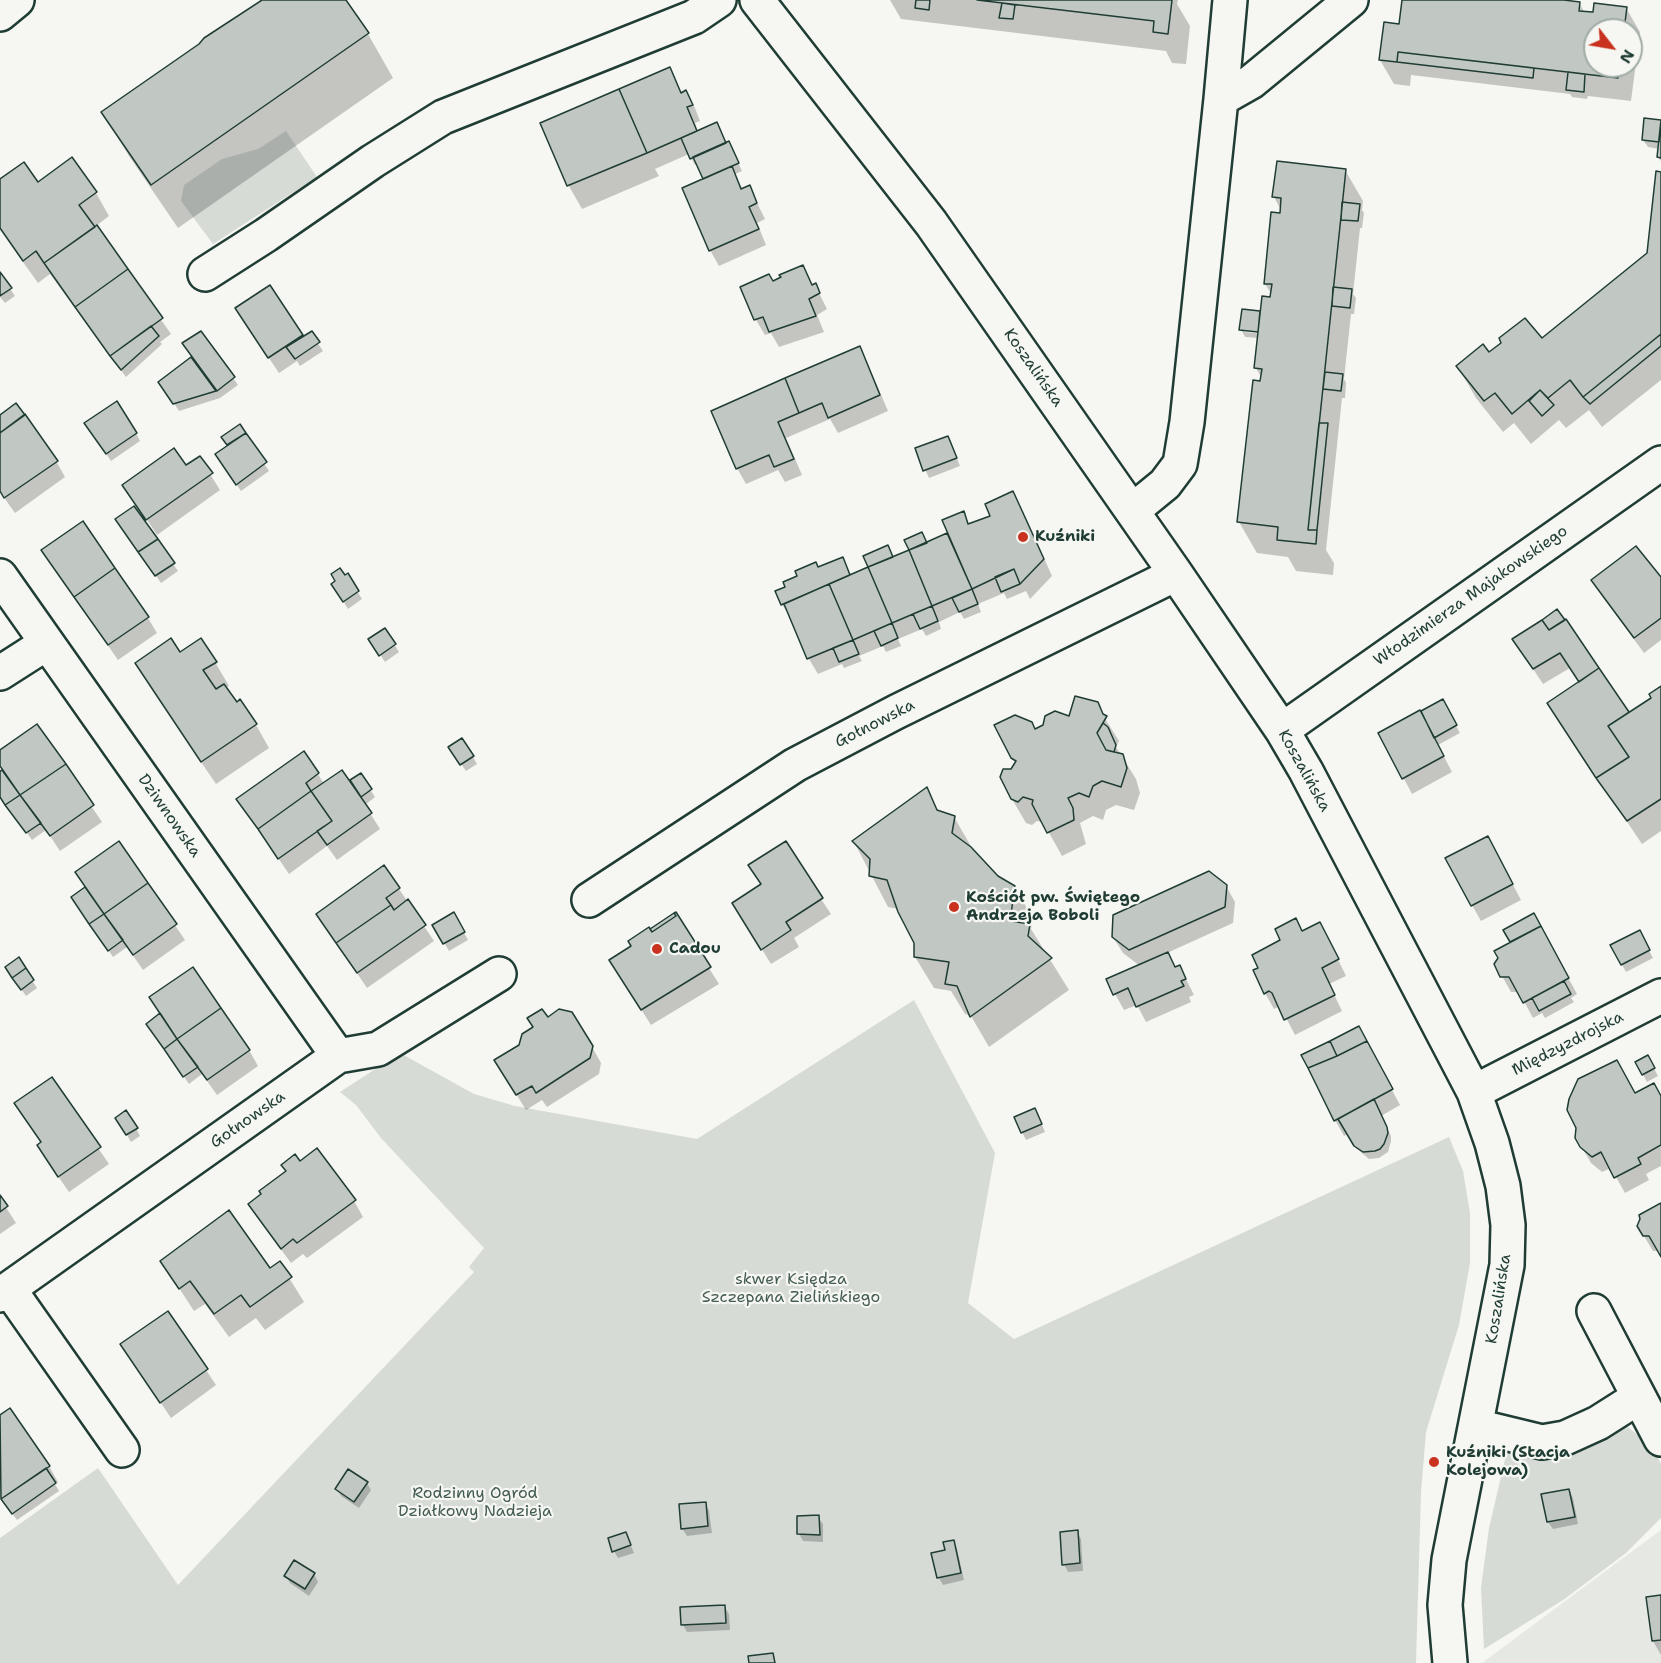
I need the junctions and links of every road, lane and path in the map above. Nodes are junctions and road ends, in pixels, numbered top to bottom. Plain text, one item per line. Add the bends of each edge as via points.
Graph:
1 (17, 0) edge
2 (719, 0) edge
3 (757, 0) edge
4 (1230, 0) edge
5 (1351, 0) edge
6 (0, 14) edge
7 (1221, 99) junction
8 (205, 274) dead end
9 (1661, 463) edge
10 (1132, 511) junction
11 (1176, 574) junction
12 (0, 576) edge
13 (46, 643) junction
14 (0, 673) edge
15 (1282, 730) junction
16 (589, 900) dead end
17 (499, 974) dead end
18 (1661, 996) edge
19 (338, 1056) junction
20 (1474, 1092) junction
21 (4, 1292) edge
22 (1594, 1311) dead end
23 (1639, 1397) junction
24 (1476, 1426) junction
25 (1661, 1439) edge
26 (122, 1450) dead end
27 (1450, 1663) edge

1 - 6 street
2 - 8 street via 694,17 443,117
3 - 10 street, Koszalińska via 931,223
4 - 7 street
5 - 7 street via 1251,82
7 - 10 street via 1180,464 1165,484
9 - 15 street, Włodzimierza Majakowskiego
10 - 11 street, Koszalińska
11 - 15 street, Koszalińska
11 - 16 street, Gołnowska via 795,765
12 - 13 street, Dziwnowska
13 - 14 street
13 - 19 street, Dziwnowska
15 - 20 street, Koszalińska
17 - 19 street, Gołnowska via 378,1049
18 - 20 street, Międzyzdrojska
19 - 21 street, Gołnowska
20 - 24 street, Koszalińska via 1503,1186 1508,1225 1508,1265
21 - 26 street, Gołnowska
22 - 23 street
23 - 24 street via 1565,1438 1542,1442
23 - 25 street
24 - 27 street, Koszalińska via 1444,1605

